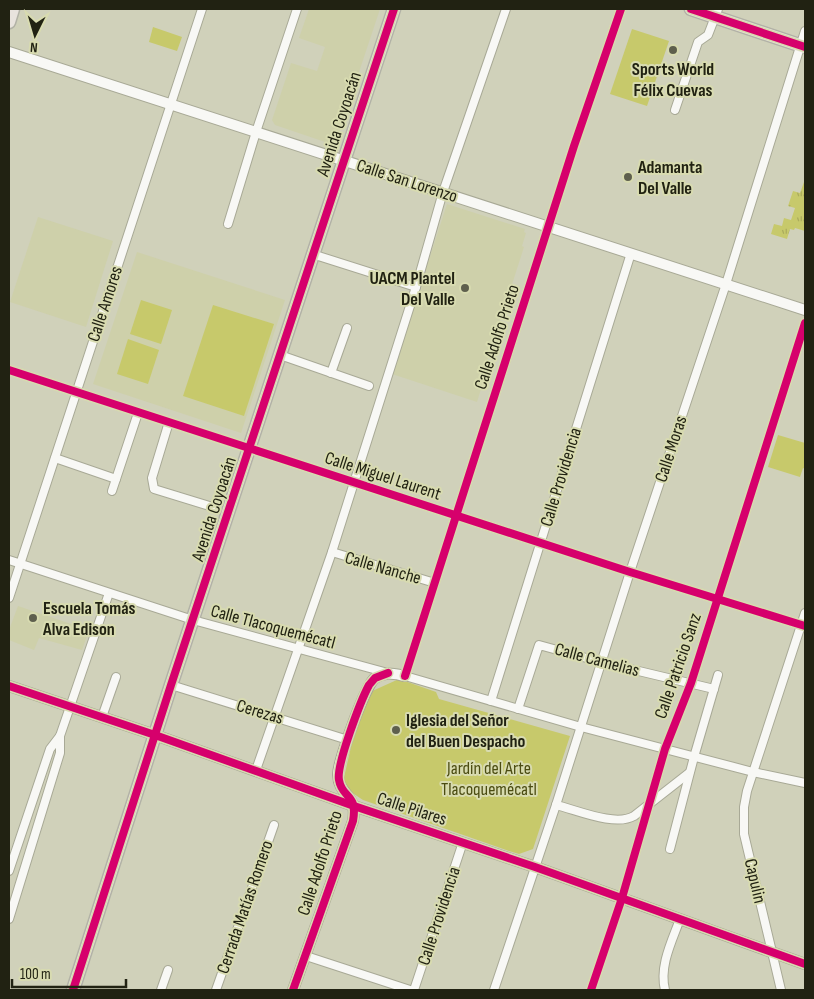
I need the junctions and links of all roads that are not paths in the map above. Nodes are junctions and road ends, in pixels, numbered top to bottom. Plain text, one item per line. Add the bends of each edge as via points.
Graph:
1 (13, 9) edge
2 (202, 9) edge
3 (298, 9) edge
4 (394, 9) edge
5 (506, 9) edge
6 (622, 9) edge
7 (691, 9) edge
8 (716, 13) edge
9 (9, 22) edge
10 (805, 31) edge
11 (803, 46) edge
12 (9, 52) edge
13 (171, 104) junction
14 (675, 110) dead end
15 (256, 132) junction
16 (343, 160) junction
17 (444, 192) junction
18 (228, 224) dead end
19 (548, 226) junction
20 (632, 253) junction
21 (312, 254) junction
22 (726, 284) junction
23 (416, 287) junction
24 (805, 310) edge
25 (805, 323) edge
26 (347, 328) dead end
27 (280, 355) junction
28 (9, 370) edge
29 (331, 374) junction
30 (368, 386) dead end
31 (76, 392) junction
32 (138, 412) junction
33 (169, 422) junction
34 (250, 449) junction
35 (55, 458) junction
36 (116, 479) junction
37 (355, 483) junction
38 (112, 491) dead end
39 (216, 508) dead end
40 (456, 515) junction
41 (541, 543) junction
42 (332, 552) junction
43 (9, 560) edge
44 (21, 564) junction
45 (630, 572) junction
46 (435, 583) junction
47 (109, 592) junction
48 (9, 598) edge
49 (716, 598) junction
50 (805, 613) edge
51 (193, 620) junction
52 (803, 625) edge
53 (298, 649) junction
54 (602, 662) junction
55 (371, 669) junction
56 (388, 673) junction
57 (718, 675) dead end
58 (405, 676) junction
59 (116, 677) dead end
60 (372, 680) junction
61 (691, 683) junction
62 (171, 684) junction
63 (9, 686) edge
64 (714, 689) junction
65 (491, 701) junction
66 (70, 706) junction
67 (518, 709) junction
68 (102, 717) junction
69 (275, 717) junction
70 (581, 727) junction
71 (155, 735) junction
72 (60, 736) junction
73 (348, 740) junction
74 (665, 749) junction
75 (694, 757) junction
76 (256, 770) junction
77 (753, 772) junction
78 (690, 773) junction
79 (38, 780) junction
80 (805, 783) edge
81 (51, 784) junction
82 (650, 804) junction
83 (556, 805) junction
84 (354, 806) junction
85 (274, 824) dead end
86 (18, 842) junction
87 (463, 842) junction
88 (32, 846) junction
89 (670, 849) dead end
90 (535, 867) junction
91 (9, 871) edge
92 (622, 898) junction
93 (9, 919) edge
94 (680, 919) junction
95 (772, 954) junction
96 (306, 956) junction
97 (805, 964) edge
98 (168, 970) dead end
99 (73, 990) edge
100 (161, 990) edge
101 (216, 990) edge
102 (292, 990) edge
103 (410, 990) edge
104 (414, 990) edge
105 (494, 990) edge
106 (591, 990) edge
107 (665, 990) edge
108 (781, 990) edge

1 - 9 main road
2 - 13 street, Calle Amores
3 - 15 street
4 - 16 main road, Avenida Coyoacán
5 - 17 street
6 - 19 street, Calle Adolfo Prieto
7 - 8 main road
8 - 11 main road
8 - 14 street via 708,35 698,42
10 - 11 street, Calle Moras
11 - 22 street, Calle Moras
12 - 13 street, Calle San Lorenzo
13 - 15 street, Calle San Lorenzo
13 - 31 street, Calle Amores
15 - 16 street, Calle San Lorenzo
15 - 18 street
16 - 17 street, Calle San Lorenzo
16 - 21 main road, Avenida Coyoacán
17 - 19 street, Calle San Lorenzo
17 - 23 street
19 - 20 street, Calle San Lorenzo
19 - 40 street, Calle Adolfo Prieto
20 - 22 street, Calle San Lorenzo
20 - 41 street, Calle Providencia
21 - 23 street
21 - 27 main road, Avenida Coyoacán
22 - 24 street, Calle San Lorenzo
22 - 45 street, Calle Moras
23 - 37 street
25 - 49 street, Calle Patricio Sanz
26 - 29 street
27 - 29 street
27 - 34 main road, Avenida Coyoacán
28 - 31 street, Calle Miguel Laurent
29 - 30 street
31 - 32 street, Calle Miguel Laurent
31 - 35 street, Calle Amores
32 - 33 street, Calle Miguel Laurent
32 - 36 street
33 - 34 street, Calle Miguel Laurent
33 - 39 street via 152,478 154,488
34 - 37 street, Calle Miguel Laurent
34 - 51 main road, Avenida Coyoacán
35 - 36 street
35 - 44 street, Calle Amores
36 - 38 street
37 - 40 street, Calle Miguel Laurent
37 - 42 street
40 - 41 street, Calle Miguel Laurent
40 - 46 street, Calle Adolfo Prieto
41 - 45 street, Calle Miguel Laurent
41 - 65 street, Calle Providencia
42 - 46 street, Calle Nanche
42 - 53 street
43 - 44 street, Calle Tlacoquemécatl
44 - 47 street, Calle Tlacoquemécatl
44 - 48 street, Calle Amores
45 - 49 street, Calle Miguel Laurent
45 - 54 street, Calle Moras
46 - 58 street, Calle Adolfo Prieto
47 - 51 street, Calle Tlacoquemécatl
47 - 66 street
49 - 52 street, Calle Miguel Laurent
49 - 61 street, Calle Patricio Sanz
50 - 52 street, Capulin
51 - 53 street, Calle Tlacoquemécatl
51 - 62 main road, Avenida Coyoacán
52 - 77 street, Capulin
53 - 55 street, Calle Tlacoquemécatl
53 - 69 street
54 - 61 street, Calle Camelias
54 - 67 street, Calle Camelias via 539,645
54 - 70 street, Calle Moras
55 - 56 street, Calle Tlacoquemécatl
55 - 60 street
56 - 58 street, Calle Tlacoquemécatl
56 - 60 street
57 - 64 street
58 - 65 street, Calle Tlacoquemécatl
59 - 68 street
60 - 73 street, Calle Adolfo Prieto
61 - 64 street, Calle Camelias
61 - 74 street, Calle Patricio Sanz
62 - 69 street, Cerezas
62 - 71 main road, Avenida Coyoacán
63 - 66 street, Calle Pilares
64 - 75 street
65 - 67 street, Calle Tlacoquemécatl
66 - 68 street, Calle Pilares
66 - 72 street
67 - 70 street, Calle Tlacoquemécatl
68 - 71 street, Calle Pilares
69 - 73 street, Cerezas
69 - 76 street
70 - 74 street, Calle Tlacoquemécatl
70 - 83 street, Calle Moras
71 - 76 street, Calle Pilares
71 - 99 main road, Avenida Coyoacán
72 - 79 street via 50,749
72 - 81 street via 60,752
73 - 84 street, Calle Adolfo Prieto via 338,778
74 - 75 street, Calle Tlacoquemécatl
74 - 82 street, Calle Patricio Sanz
75 - 77 street, Calle Tlacoquemécatl
75 - 78 street
76 - 84 street, Calle Pilares
77 - 80 street, Calle Tlacoquemécatl
77 - 95 street, Capulin via 744,807 744,834
78 - 82 street
78 - 89 street
79 - 81 street
79 - 86 street
81 - 88 street
82 - 83 street via 630,818 620,820
82 - 92 street, Calle Patricio Sanz
83 - 90 street, Calle Moras
84 - 87 street, Calle Pilares
84 - 96 street, Calle Adolfo Prieto via 353,821
85 - 101 street, Cerrada Matías Romero
86 - 88 street
86 - 91 street
87 - 90 street, Calle Pilares
87 - 104 street, Calle Providencia
88 - 93 street
90 - 92 street, Calle Pilares
90 - 105 street, Calle Moras
92 - 94 street, Calle Pilares
92 - 106 street, Calle Patricio Sanz
94 - 95 street, Calle Pilares
94 - 107 street via 663,972
95 - 97 street, Calle Pilares
95 - 108 street, Capulin
96 - 102 street, Calle Adolfo Prieto
96 - 103 street
98 - 100 street

